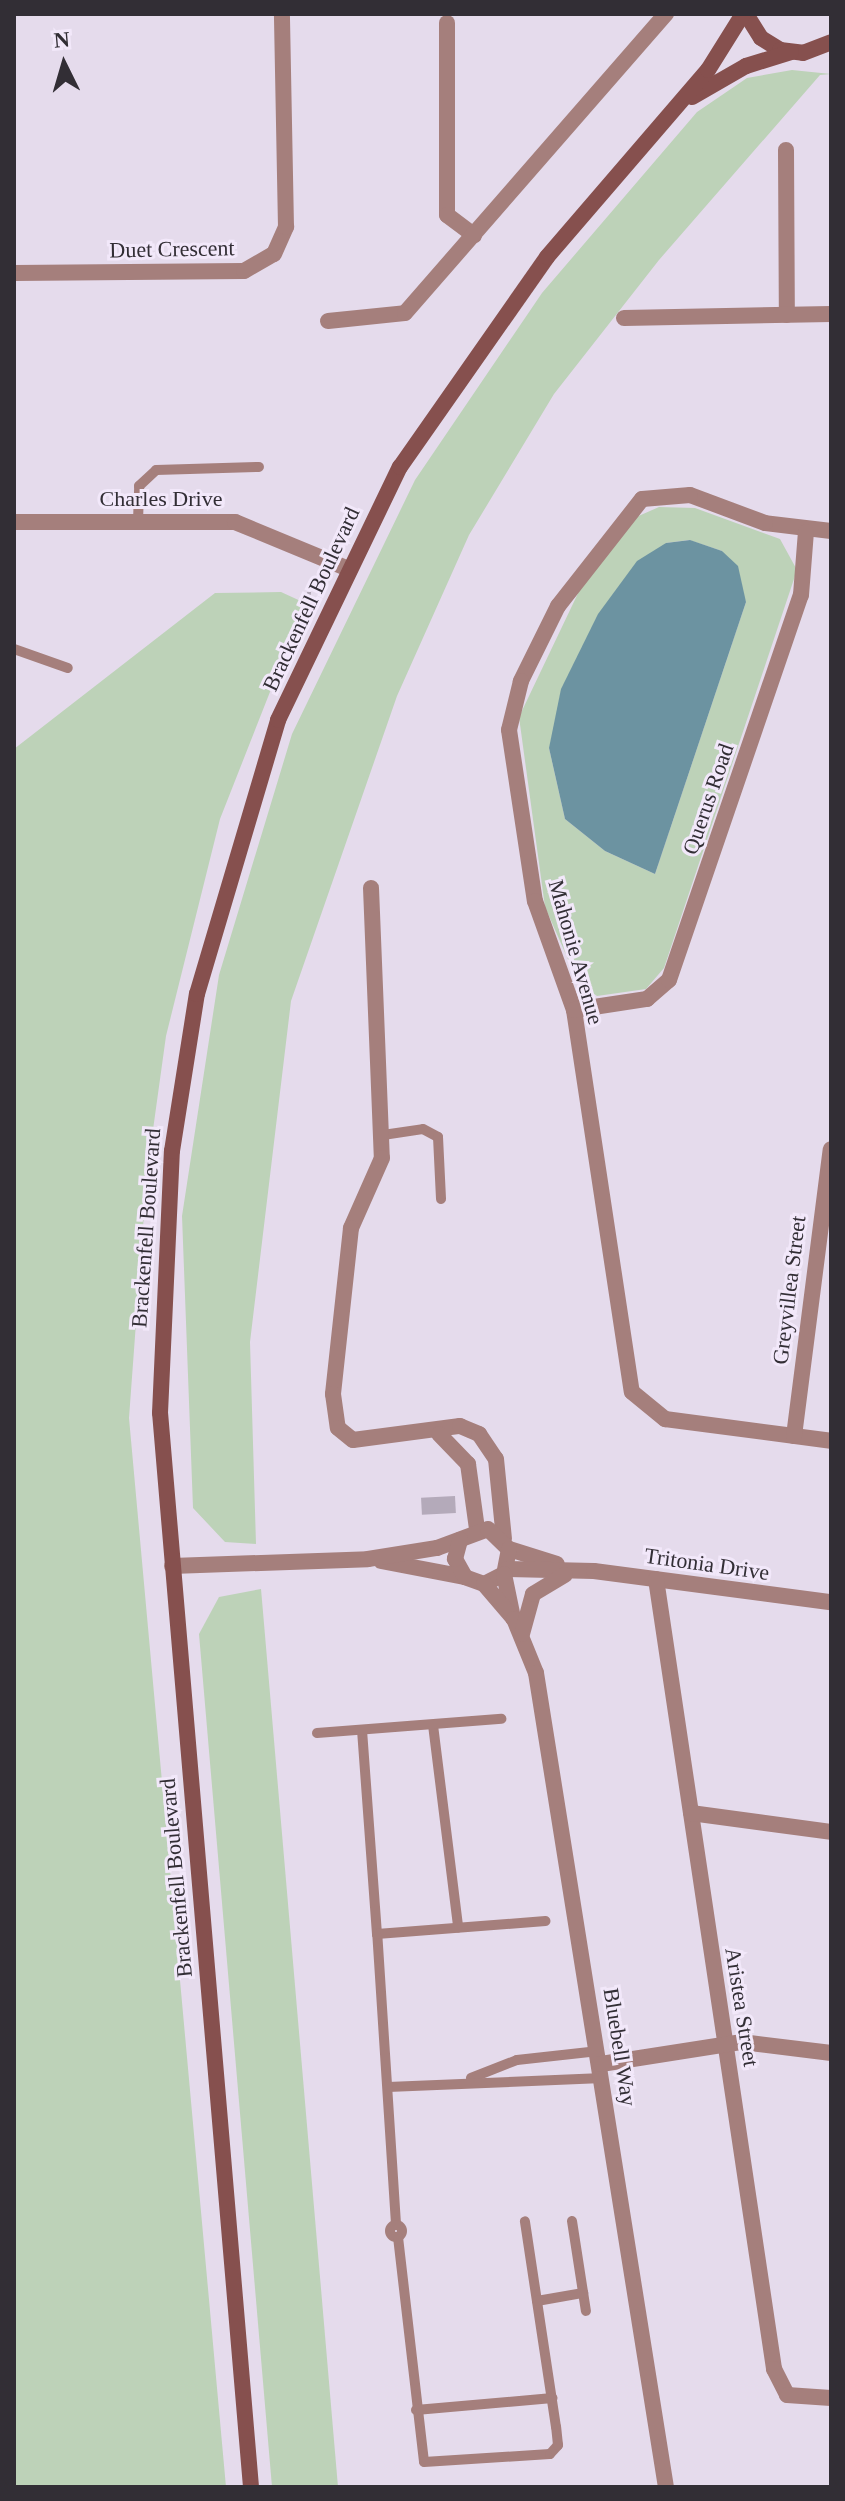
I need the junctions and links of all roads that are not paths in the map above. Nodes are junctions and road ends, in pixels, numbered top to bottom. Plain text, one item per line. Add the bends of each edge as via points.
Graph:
1 (282, 14) edge
2 (666, 14) edge
3 (744, 14) edge
4 (446, 17) edge
5 (831, 42) edge
6 (791, 52) junction
7 (823, 53) edge
8 (677, 106) junction
9 (786, 150) dead end
10 (474, 235) junction
11 (14, 273) edge
12 (831, 314) edge
13 (787, 315) junction
14 (624, 318) dead end
15 (328, 321) dead end
16 (259, 467) dead end
17 (138, 521) junction
18 (14, 522) edge
19 (831, 531) edge
20 (806, 532) junction
21 (346, 568) junction
22 (14, 649) edge
23 (68, 668) dead end
24 (371, 888) dead end
25 (574, 1010) junction
26 (383, 1135) junction
27 (831, 1149) edge
28 (441, 1199) dead end
29 (439, 1434) junction
30 (794, 1436) junction
31 (831, 1441) edge
32 (477, 1529) junction
33 (460, 1540) junction
34 (507, 1544) junction
35 (368, 1559) junction
36 (172, 1566) junction
37 (586, 1570) junction
38 (506, 1571) junction
39 (465, 1577) junction
40 (656, 1579) junction
41 (484, 1584) junction
42 (831, 1602) edge
43 (518, 1626) junction
44 (501, 1719) dead end
45 (433, 1725) junction
46 (362, 1730) junction
47 (317, 1733) dead end
48 (691, 1813) junction
49 (831, 1832) edge
50 (546, 1921) dead end
51 (458, 1927) junction
52 (377, 1934) junction
53 (725, 2044) junction
54 (831, 2053) edge
55 (601, 2064) junction
56 (465, 2081) junction
57 (388, 2087) junction
58 (525, 2221) dead end
59 (572, 2221) dead end
60 (583, 2293) junction
61 (537, 2301) junction
62 (586, 2311) dead end
63 (552, 2398) junction
64 (831, 2398) edge
65 (416, 2410) junction
66 (251, 2487) edge
67 (666, 2487) edge

1 - 11 street, Duet Crescent via 286,227 274,254 244,271
2 - 10 street
3 - 6 street via 761,38
3 - 8 street, Brackenfell Boulevard via 726,48
4 - 10 street via 447,215
5 - 7 street
6 - 7 street, Brackenfell Boulevard
6 - 8 street, Brackenfell Boulevard via 746,66
8 - 21 street, Brackenfell Boulevard via 547,257 468,364
9 - 13 street
10 - 15 street via 405,313
12 - 13 street
13 - 14 street
16 - 17 lane via 156,470 139,486
17 - 18 street, Charles Drive
17 - 21 street, Charles Drive via 235,522
19 - 20 street, Mahonie Avenue
20 - 25 street, Querus Road via 801,595 669,980 647,999
20 - 25 street, Mahonie Avenue via 690,495 642,499 558,606 521,681 509,730 535,901
21 - 36 street, Brackenfell Boulevard via 248,807 183,1068 159,1314
22 - 23 lane
24 - 26 street
25 - 30 street, Mahonie Avenue via 632,1392 665,1419
26 - 28 lane via 423,1129 438,1137
26 - 29 street via 378,1174 351,1228 333,1394 337,1423 353,1440
27 - 30 street, Greyvillea Street
29 - 32 street via 468,1464
29 - 34 street via 465,1427 492,1449
30 - 31 street, Mahonie Avenue
32 - 33 street
32 - 34 street
33 - 35 street
33 - 39 street via 455,1559
34 - 37 street, Tritonia Drive
34 - 38 street
35 - 36 street
35 - 39 street
36 - 66 street, Brackenfell Boulevard
37 - 38 street, Tritonia Drive
37 - 40 street, Tritonia Drive
37 - 43 street via 541,1586
38 - 41 street
38 - 43 street
39 - 41 street
40 - 42 street, Tritonia Drive
40 - 48 street, Aristea Street
41 - 43 street
43 - 55 street, Bluebell Way via 536,1673
44 - 45 lane
45 - 46 lane
45 - 51 lane
46 - 47 lane
46 - 52 lane
48 - 49 street
48 - 53 street, Aristea Street
50 - 51 lane
51 - 52 lane
52 - 57 lane
53 - 54 street
53 - 55 street
53 - 64 street, Aristea Street via 778,2383 800,2399
55 - 56 lane
55 - 56 lane via 517,2060
55 - 67 street, Bluebell Way
56 - 57 lane
57 - 65 lane via 396,2224 389,2231 398,2237
58 - 61 lane
59 - 60 lane
60 - 61 lane
60 - 62 lane
61 - 63 lane
63 - 65 lane
63 - 65 lane via 557,2451 437,2466 424,2462

